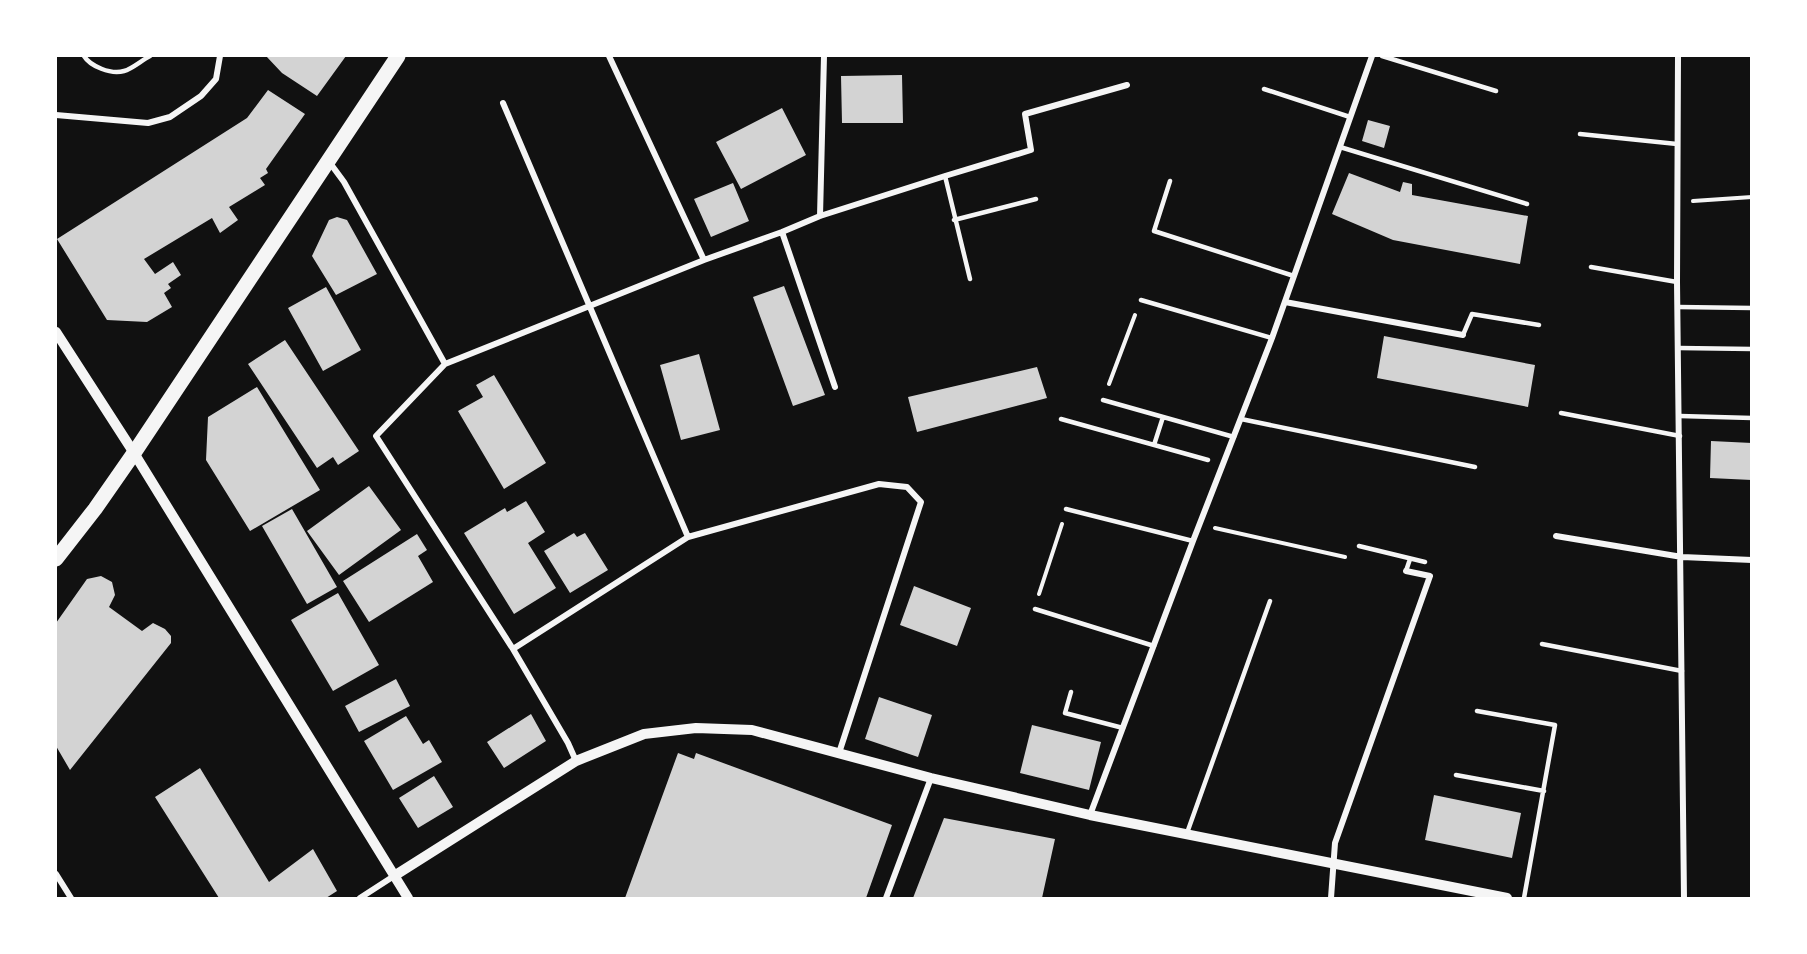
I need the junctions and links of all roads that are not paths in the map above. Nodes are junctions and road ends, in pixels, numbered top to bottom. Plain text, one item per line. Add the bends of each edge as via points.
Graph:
1 (84, 56) edge
2 (150, 56) edge
3 (220, 56) edge
4 (398, 56) edge
5 (609, 56) edge
6 (824, 56) edge
7 (1372, 56) edge
8 (1382, 56) edge
9 (1678, 56) edge
10 (1127, 85) dead end
11 (1264, 89) dead end
12 (1496, 91) dead end
13 (503, 103) dead end
14 (56, 115) edge
15 (1350, 117) junction
16 (1580, 134) dead end
17 (1677, 144) junction
18 (1340, 147) junction
19 (327, 160) junction
20 (945, 176) junction
21 (1170, 181) dead end
22 (1036, 199) dead end
23 (1527, 204) dead end
24 (820, 216) junction
25 (954, 220) junction
26 (782, 232) junction
27 (704, 260) junction
28 (1591, 267) dead end
29 (1294, 276) junction
30 (970, 279) dead end
31 (1677, 282) junction
32 (1141, 300) road end
33 (1285, 302) junction
34 (590, 306) junction
35 (1678, 307) junction
36 (1752, 308) edge
37 (1539, 325) dead end
38 (56, 333) edge
39 (1463, 335) joint
40 (1272, 338) junction
41 (1678, 348) junction
42 (1752, 349) edge
43 (444, 364) junction
44 (835, 387) dead end
45 (1103, 400) road end
46 (1561, 413) dead end
47 (1680, 416) junction
48 (1162, 417) junction
49 (1752, 418) edge
50 (1060, 419) dead end
51 (1241, 419) junction
52 (1680, 436) junction
53 (1234, 437) junction
54 (1154, 445) junction
55 (134, 453) junction
56 (1208, 460) dead end
57 (1475, 467) dead end
58 (1066, 509) road end
59 (1556, 536) dead end
60 (688, 537) junction
61 (1193, 541) junction
62 (1359, 546) dead end
63 (1682, 557) junction
64 (56, 559) edge
65 (1410, 559) junction
66 (1752, 560) edge
67 (1425, 562) dead end
68 (1406, 571) joint
69 (1270, 601) dead end
70 (1035, 609) road end
71 (1542, 644) dead end
72 (1154, 646) junction
73 (513, 649) junction
74 (1682, 671) junction
75 (1071, 692) dead end
76 (1477, 711) dead end
77 (1124, 728) junction
78 (839, 753) junction
79 (576, 761) junction
80 (1456, 775) dead end
81 (931, 778) junction
82 (1544, 790) junction
83 (1090, 815) junction
84 (1187, 835) junction
85 (1333, 863) junction
86 (56, 874) edge
87 (394, 876) junction
88 (1462, 894) edge
89 (71, 898) edge
90 (360, 898) edge
91 (408, 898) edge
92 (886, 898) edge
93 (1331, 898) edge
94 (1507, 898) edge
95 (1524, 898) edge
96 (1684, 898) edge

1 - 2 lane via 104,69 123,72
3 - 14 street via 216,79 201,96 170,117 148,123
4 - 19 main road
5 - 27 street
6 - 24 street
7 - 15 street
8 - 12 lane
9 - 17 street
10 - 20 street via 1025,114 1031,150
11 - 15 lane
13 - 34 street
15 - 18 street
16 - 17 lane
17 - 31 street
18 - 23 lane
18 - 29 street
19 - 43 street via 344,182
19 - 55 main road
20 - 24 street
20 - 25 lane
21 - 29 lane via 1154,231
22 - 25 lane
24 - 26 street
25 - 30 lane
26 - 27 street
26 - 44 street
27 - 34 street
28 - 31 lane
29 - 33 street
31 - 35 street
32 - 40 lane
33 - 39 street
33 - 40 street
34 - 43 street
34 - 60 street
35 - 36 lane
35 - 41 street
37 - 39 lane via 1472,314
38 - 55 street
40 - 51 street
41 - 42 lane
41 - 47 street
43 - 73 street via 376,436
45 - 48 lane
46 - 52 lane
47 - 49 lane
47 - 52 street
48 - 53 lane
48 - 54 lane
50 - 54 lane
51 - 53 street
51 - 57 lane
52 - 63 street
53 - 61 street
54 - 56 lane
55 - 64 main road
55 - 87 street
58 - 61 lane
59 - 63 street
60 - 73 street
60 - 78 street via 879,484 907,488 921,502
61 - 72 street
62 - 65 lane
63 - 66 street
63 - 74 street
65 - 67 lane
65 - 68 lane
68 - 85 street via 1430,576 1335,843
69 - 84 lane
70 - 72 lane
71 - 74 lane
72 - 77 street
73 - 79 street
74 - 96 street
75 - 77 lane via 1065,713
76 - 82 lane via 1555,725
77 - 83 street
78 - 79 street via 752,730 696,728 644,734
78 - 81 street
79 - 87 street
80 - 82 lane
81 - 83 street
81 - 92 street
82 - 95 lane
83 - 84 street
84 - 85 street
85 - 88 street
85 - 93 street
86 - 89 street
87 - 90 street
87 - 91 street
88 - 94 street

